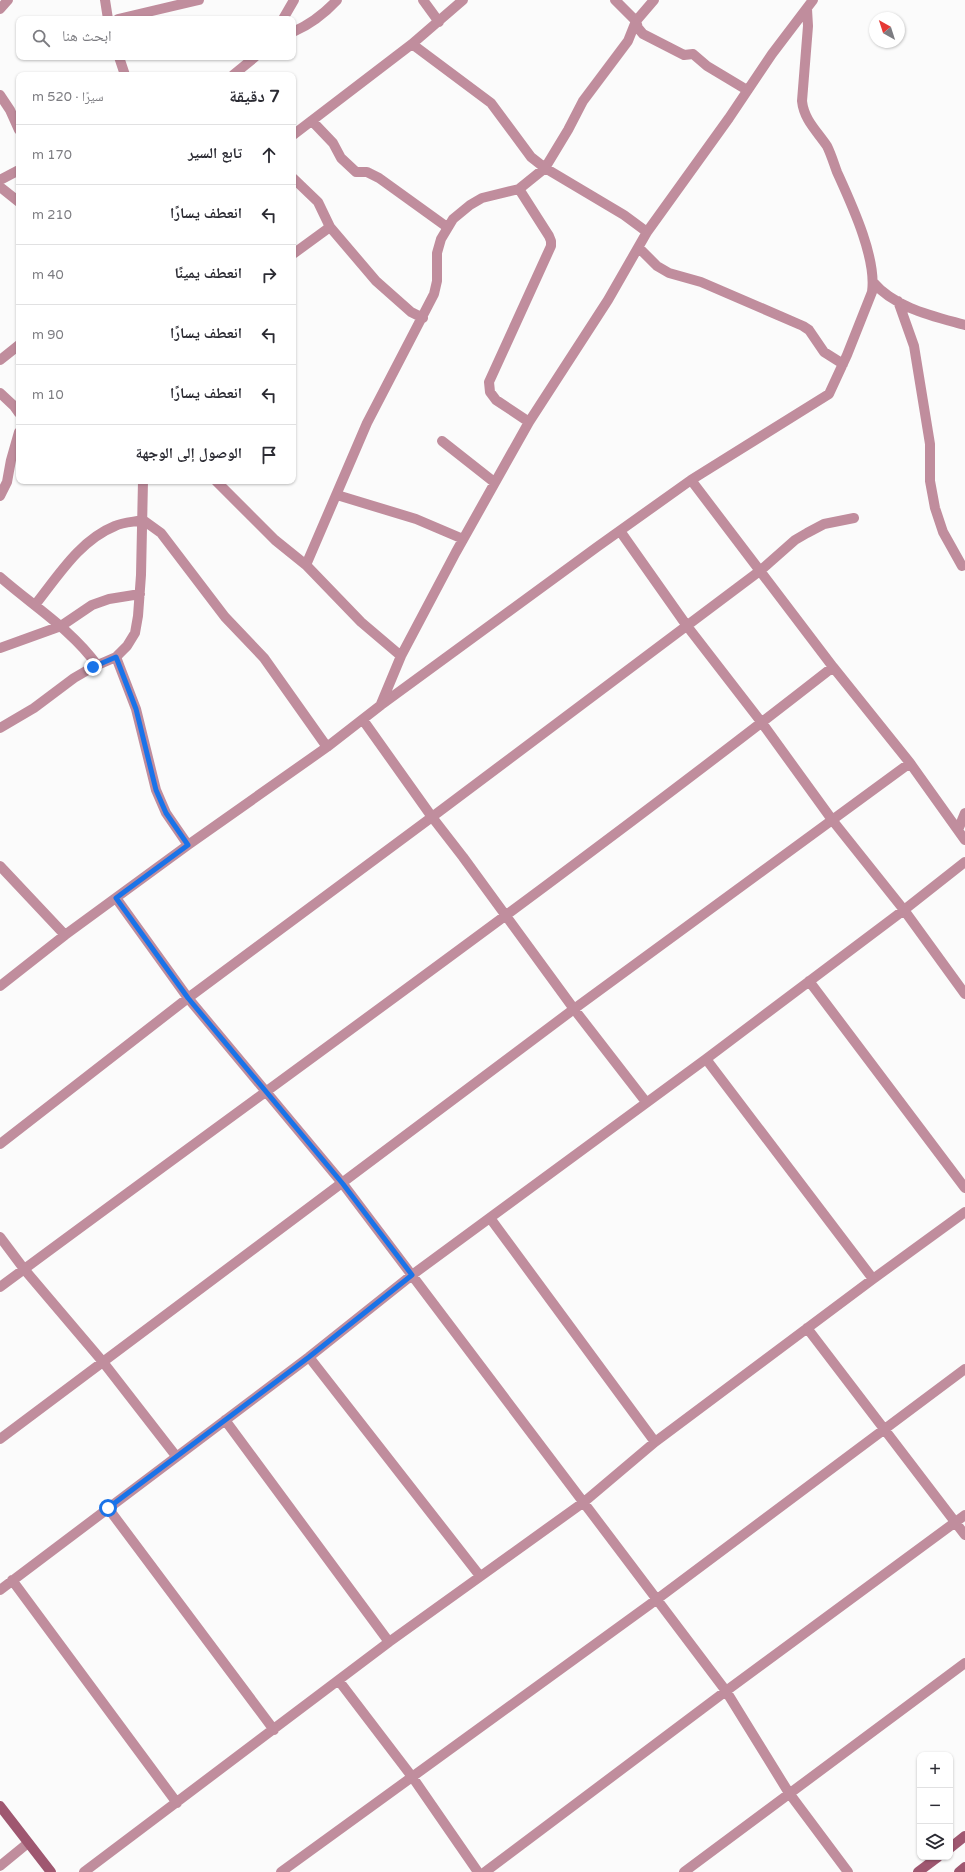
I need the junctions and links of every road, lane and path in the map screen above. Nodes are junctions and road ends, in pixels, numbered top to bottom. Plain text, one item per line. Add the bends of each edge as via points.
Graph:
1 (8, 0) edge
2 (105, 0) edge
3 (199, 0) edge
4 (294, 0) edge
5 (338, 0) edge
6 (423, 0) edge
7 (463, 0) edge
8 (615, 0) edge
9 (654, 0) edge
10 (810, 4) edge
11 (0, 9) edge
12 (108, 16) edge
13 (131, 16) edge
14 (285, 16) edge
15 (636, 21) junction
16 (439, 22) junction
17 (296, 31) edge
18 (412, 44) junction
19 (120, 60) edge
20 (251, 60) edge
21 (124, 72) edge
22 (237, 72) edge
23 (747, 90) junction
24 (0, 95) edge
25 (312, 121) junction
26 (16, 123) edge
27 (296, 134) edge
28 (545, 168) junction
29 (16, 172) edge
30 (0, 180) edge
31 (296, 181) edge
32 (0, 187) edge
33 (519, 189) junction
34 (16, 200) edge
35 (330, 227) junction
36 (447, 227) junction
37 (647, 232) junction
38 (639, 248) junction
39 (296, 252) edge
40 (873, 282) junction
41 (898, 301) junction
42 (423, 318) junction
43 (965, 325) edge
44 (16, 347) edge
45 (0, 360) edge
46 (843, 364) junction
47 (0, 393) edge
48 (16, 409) edge
49 (529, 422) junction
50 (442, 441) dead end
51 (16, 442) edge
52 (691, 480) junction
53 (494, 482) junction
54 (143, 484) edge
55 (219, 484) edge
56 (337, 495) junction
57 (0, 496) edge
58 (854, 518) dead end
59 (143, 520) junction
60 (620, 531) junction
61 (463, 539) junction
62 (306, 565) junction
63 (962, 566) dead end
64 (761, 570) junction
65 (0, 577) edge
66 (140, 594) junction
67 (35, 605) junction
68 (61, 626) junction
69 (687, 626) junction
70 (0, 648) edge
71 (401, 656) junction
72 (116, 657) junction
73 (97, 665) junction
74 (833, 667) junction
75 (381, 705) junction
76 (363, 720) junction
77 (762, 723) junction
78 (0, 728) edge
79 (327, 747) junction
80 (910, 763) junction
81 (965, 812) edge
82 (432, 818) junction
83 (833, 821) junction
84 (958, 830) junction
85 (965, 840) edge
86 (188, 845) junction
87 (965, 862) edge
88 (0, 866) edge
89 (116, 898) junction
90 (904, 910) junction
91 (506, 915) junction
92 (65, 935) junction
93 (809, 981) junction
94 (0, 986) edge
95 (965, 994) edge
96 (188, 998) junction
97 (574, 1009) junction
98 (706, 1059) junction
99 (266, 1092) junction
100 (646, 1102) junction
101 (0, 1144) edge
102 (343, 1184) junction
103 (965, 1188) edge
104 (965, 1212) edge
105 (490, 1218) junction
106 (0, 1237) edge
107 (24, 1269) junction
108 (412, 1275) junction
109 (873, 1279) junction
110 (0, 1286) edge
111 (807, 1328) junction
112 (309, 1357) junction
113 (103, 1362) junction
114 (965, 1369) edge
115 (225, 1420) junction
116 (884, 1430) junction
117 (0, 1439) edge
118 (655, 1442) junction
119 (176, 1456) junction
120 (584, 1502) junction
121 (108, 1508) junction
122 (965, 1515) edge
123 (955, 1522) junction
124 (965, 1535) edge
125 (480, 1576) junction
126 (12, 1580) junction
127 (0, 1590) edge
128 (656, 1600) junction
129 (389, 1642) junction
130 (965, 1663) edge
131 (339, 1681) junction
132 (726, 1691) junction
133 (274, 1730) junction
134 (413, 1778) junction
135 (789, 1792) junction
136 (177, 1803) junction
137 (0, 1806) edge
138 (965, 1836) edge
139 (28, 1843) junction
140 (953, 1846) edge
141 (934, 1860) edge
142 (0, 1866) edge
143 (965, 1867) edge
144 (52, 1872) edge
145 (84, 1872) edge
146 (281, 1872) edge
147 (478, 1872) edge
148 (485, 1872) edge
149 (684, 1872) edge
150 (848, 1872) edge
151 (918, 1872) edge
152 (958, 1872) edge

1 - 11 street
2 - 12 street
3 - 13 street
4 - 14 street
5 - 17 street via 323,16
6 - 16 street
7 - 16 street
8 - 15 street
9 - 15 street
10 - 23 street
10 - 40 street via 803,111 828,148 855,212
15 - 23 street via 643,34 684,55 693,54 707,66
15 - 28 street via 628,41 583,101
16 - 18 street
18 - 25 street
18 - 28 street via 491,103 531,157
19 - 21 street
20 - 22 street
23 - 37 street
24 - 26 street
25 - 27 street
25 - 36 street via 356,172 367,172 379,178
28 - 33 street
28 - 37 street via 624,215
29 - 30 street
31 - 35 street via 318,202
32 - 34 street
33 - 36 street via 482,198 458,214
33 - 49 street via 549,236 551,246 489,382 490,392 496,400
35 - 39 street
35 - 42 street via 388,293 411,312
36 - 42 street via 437,253 437,281 434,294
37 - 38 street
38 - 46 street via 669,274 701,282 803,326 809,330 824,352
38 - 49 street
40 - 41 street via 888,297
40 - 46 street via 872,292
41 - 43 street via 924,313
41 - 63 street via 914,346 930,444 930,481 935,508 943,532
42 - 56 street via 367,423
44 - 45 street
46 - 52 street via 829,394
47 - 48 street
49 - 53 street
50 - 53 street
51 - 57 street via 7,482
52 - 60 street
52 - 64 street
53 - 61 street
54 - 59 street
55 - 62 street via 274,540
56 - 61 street via 416,519
56 - 62 street
58 - 64 street via 824,524 806,533
59 - 66 street
59 - 67 street via 116,525 82,547
59 - 79 street via 161,533 225,618 264,658
60 - 69 street
60 - 75 street
61 - 71 street
62 - 71 street via 361,622
64 - 69 street
64 - 74 street
65 - 67 street
66 - 68 street via 109,599 92,605
66 - 72 street via 135,633
67 - 68 street
68 - 70 street
68 - 73 street
69 - 77 street
69 - 82 street
71 - 75 street
72 - 73 street
72 - 86 street via 136,709 156,790 166,813
73 - 78 street
74 - 77 street
74 - 80 street
75 - 76 street
76 - 79 street
76 - 82 street
77 - 83 street
77 - 91 street
79 - 86 street
80 - 83 street
80 - 84 street
81 - 84 street
82 - 91 street
82 - 96 street
83 - 90 street
83 - 97 street
84 - 85 street
86 - 89 street
87 - 90 street
88 - 92 street
89 - 92 street
89 - 96 street
90 - 93 street
90 - 95 street
91 - 97 street
91 - 99 street
92 - 94 street
93 - 98 street
93 - 103 street
96 - 99 street
96 - 101 street
97 - 100 street
97 - 102 street
98 - 100 street
98 - 109 street
99 - 102 street
99 - 107 street
100 - 105 street
102 - 108 street
102 - 113 street
104 - 109 street
105 - 108 street
105 - 118 street
106 - 107 street
107 - 110 street
107 - 113 street
108 - 112 street
108 - 120 street
109 - 111 street
111 - 116 street
111 - 118 street
112 - 115 street
112 - 125 street
113 - 117 street
113 - 119 street
114 - 116 street
115 - 119 street
115 - 129 street
116 - 123 street
116 - 128 street
118 - 120 street
119 - 121 street
120 - 125 street
120 - 128 street
121 - 126 street
121 - 133 street
122 - 123 street
123 - 124 street
123 - 132 street
125 - 129 street
126 - 127 street
126 - 136 street
128 - 132 street
128 - 134 street
129 - 131 street
130 - 135 street
131 - 133 street
131 - 134 street
132 - 135 street
132 - 148 street
133 - 136 street
134 - 146 street
134 - 147 street
135 - 149 street
135 - 150 street
136 - 145 street
137 - 139 main road
138 - 140 main road
139 - 142 street
139 - 144 main road
141 - 151 main road
143 - 152 main road

